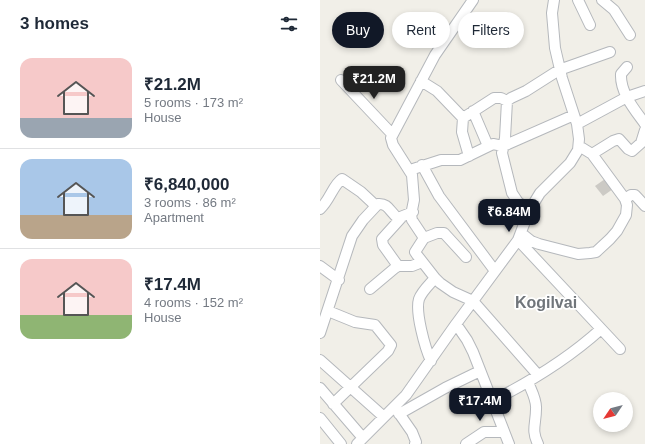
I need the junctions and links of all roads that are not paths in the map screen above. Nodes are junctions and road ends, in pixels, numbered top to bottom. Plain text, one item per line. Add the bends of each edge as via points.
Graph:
1 (473, 0) edge
2 (554, 0) edge
3 (578, 0) edge
4 (602, 0) edge
5 (590, 26) dead end
6 (630, 35) dead end
7 (610, 52) dead end
8 (627, 67) dead end
9 (560, 70) junction
10 (341, 80) dead end
11 (421, 81) junction
12 (645, 91) edge
13 (626, 97) junction
14 (507, 101) junction
15 (473, 111) junction
16 (463, 118) junction
17 (576, 120) junction
18 (645, 124) edge
19 (645, 130) edge
20 (392, 134) junction
21 (488, 146) junction
22 (503, 146) junction
23 (579, 146) junction
24 (592, 154) junction
25 (469, 156) junction
26 (422, 165) junction
27 (410, 170) junction
28 (625, 199) junction
29 (376, 206) junction
30 (645, 206) edge
31 (320, 209) edge
32 (529, 211) junction
33 (412, 212) junction
34 (401, 218) junction
35 (520, 236) junction
36 (424, 238) junction
37 (466, 257) dead end
38 (422, 262) junction
39 (320, 266) edge
40 (398, 266) junction
41 (496, 271) junction
42 (434, 278) junction
43 (339, 280) junction
44 (370, 288) dead end
45 (473, 301) junction
46 (324, 314) edge
47 (456, 324) junction
48 (601, 329) junction
49 (320, 333) edge
50 (620, 348) dead end
51 (320, 360) edge
52 (431, 361) junction
53 (480, 371) junction
54 (538, 375) junction
55 (528, 382) junction
56 (320, 388) edge
57 (350, 388) junction
58 (492, 401) junction
59 (333, 404) junction
60 (397, 410) junction
61 (384, 417) junction
62 (320, 418) edge
63 (504, 432) junction
64 (360, 441) edge
65 (341, 444) edge
66 (415, 444) edge
67 (466, 444) edge
68 (509, 444) edge
69 (538, 444) edge

1 - 11 street via 435,55
2 - 9 street via 552,13
3 - 5 street
4 - 6 street via 614,10
7 - 9 street
8 - 13 street via 620,78
9 - 14 street
9 - 17 street
10 - 20 street
11 - 16 street via 437,91
11 - 20 street
12 - 13 street
13 - 17 street
13 - 18 street
14 - 15 street via 494,98
14 - 22 street
15 - 16 street
15 - 21 street
16 - 25 street via 462,132
17 - 22 street
17 - 23 street
19 - 24 street via 642,143 632,151 619,140
20 - 27 street via 393,145
21 - 22 street
21 - 25 street
22 - 32 street via 502,153 512,193
23 - 24 street
23 - 32 street via 570,163 542,190
24 - 28 street
25 - 26 street via 457,161 441,160
26 - 27 street
26 - 41 street via 439,196
27 - 33 street via 414,180
28 - 30 street via 636,195
28 - 35 street via 626,215 614,235 596,252 578,254 539,244
29 - 31 street via 342,179
29 - 34 street via 384,205 396,217
29 - 43 street via 352,236
32 - 35 street
33 - 34 street
33 - 36 street via 412,220
34 - 40 street via 382,239
35 - 41 street
35 - 48 street
36 - 37 street via 444,233
36 - 38 street via 415,252
38 - 40 street
38 - 42 street
39 - 43 street
40 - 44 street
41 - 45 street
42 - 45 street via 453,292
42 - 52 street via 419,302 423,339
43 - 46 street
45 - 47 street
45 - 54 street
46 - 49 street
46 - 57 street via 375,325 391,345
47 - 52 street
47 - 53 street via 470,346
48 - 50 street
48 - 54 street via 568,356
51 - 57 street
52 - 60 street
53 - 58 street
53 - 60 street
54 - 55 street
55 - 58 street
55 - 69 street via 535,400 534,435
56 - 59 street
57 - 59 street
57 - 61 street
58 - 63 street
59 - 64 street
60 - 61 street
60 - 66 street via 412,432
61 - 64 street
62 - 65 street
63 - 67 street via 484,432
63 - 68 street

